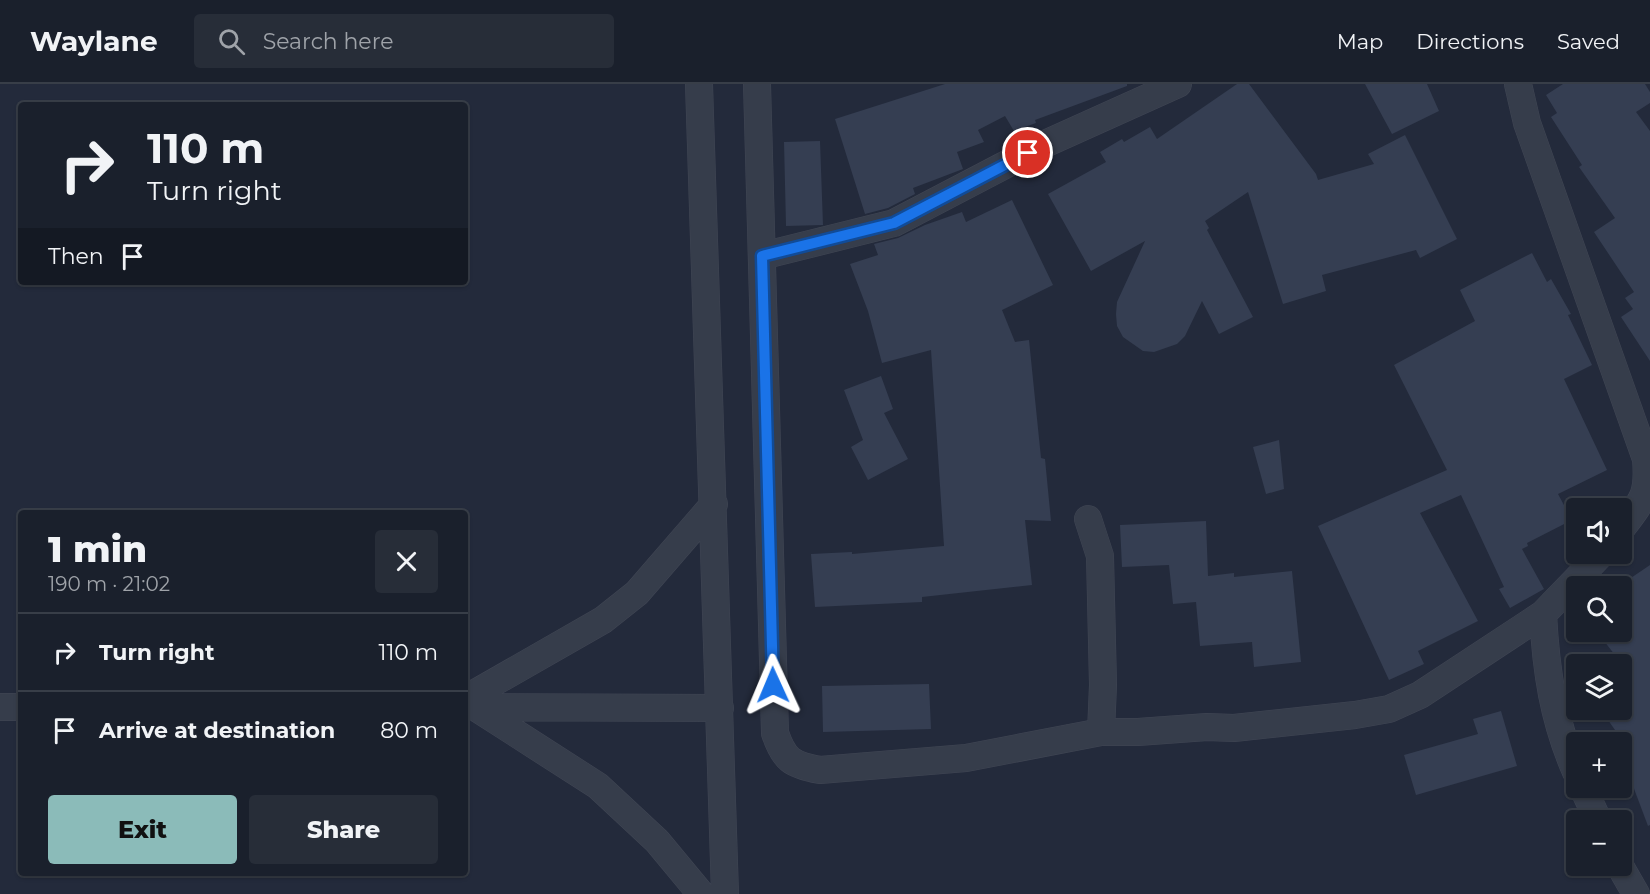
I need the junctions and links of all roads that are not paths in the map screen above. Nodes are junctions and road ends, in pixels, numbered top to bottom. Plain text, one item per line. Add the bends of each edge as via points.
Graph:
1 (699, 84) edge
2 (757, 84) edge
3 (1178, 84) edge
4 (1518, 84) edge
5 (762, 256) junction
6 (714, 504) junction
7 (1632, 515) edge
8 (1088, 519) dead end
9 (1591, 564) edge
10 (1543, 614) junction
11 (468, 704) edge
12 (0, 707) edge
13 (18, 707) edge
14 (720, 708) junction
15 (1101, 732) junction
16 (1566, 742) edge
17 (1626, 876) edge
18 (701, 894) edge
19 (725, 894) edge
20 (1636, 894) edge

1 - 6 street
2 - 5 street
3 - 5 street via 1047,144 894,223
4 - 7 street via 1527,123 1646,459 1648,482
5 - 15 street via 775,733 780,749 801,766 820,770 966,758
6 - 11 street via 637,593 603,620
6 - 14 street
8 - 15 street via 1100,556
9 - 10 street
10 - 15 street via 1420,695 1389,709 1234,728
10 - 16 street via 1546,666
11 - 14 street
11 - 18 street via 598,786 657,841
12 - 13 street
14 - 19 street
17 - 20 street

